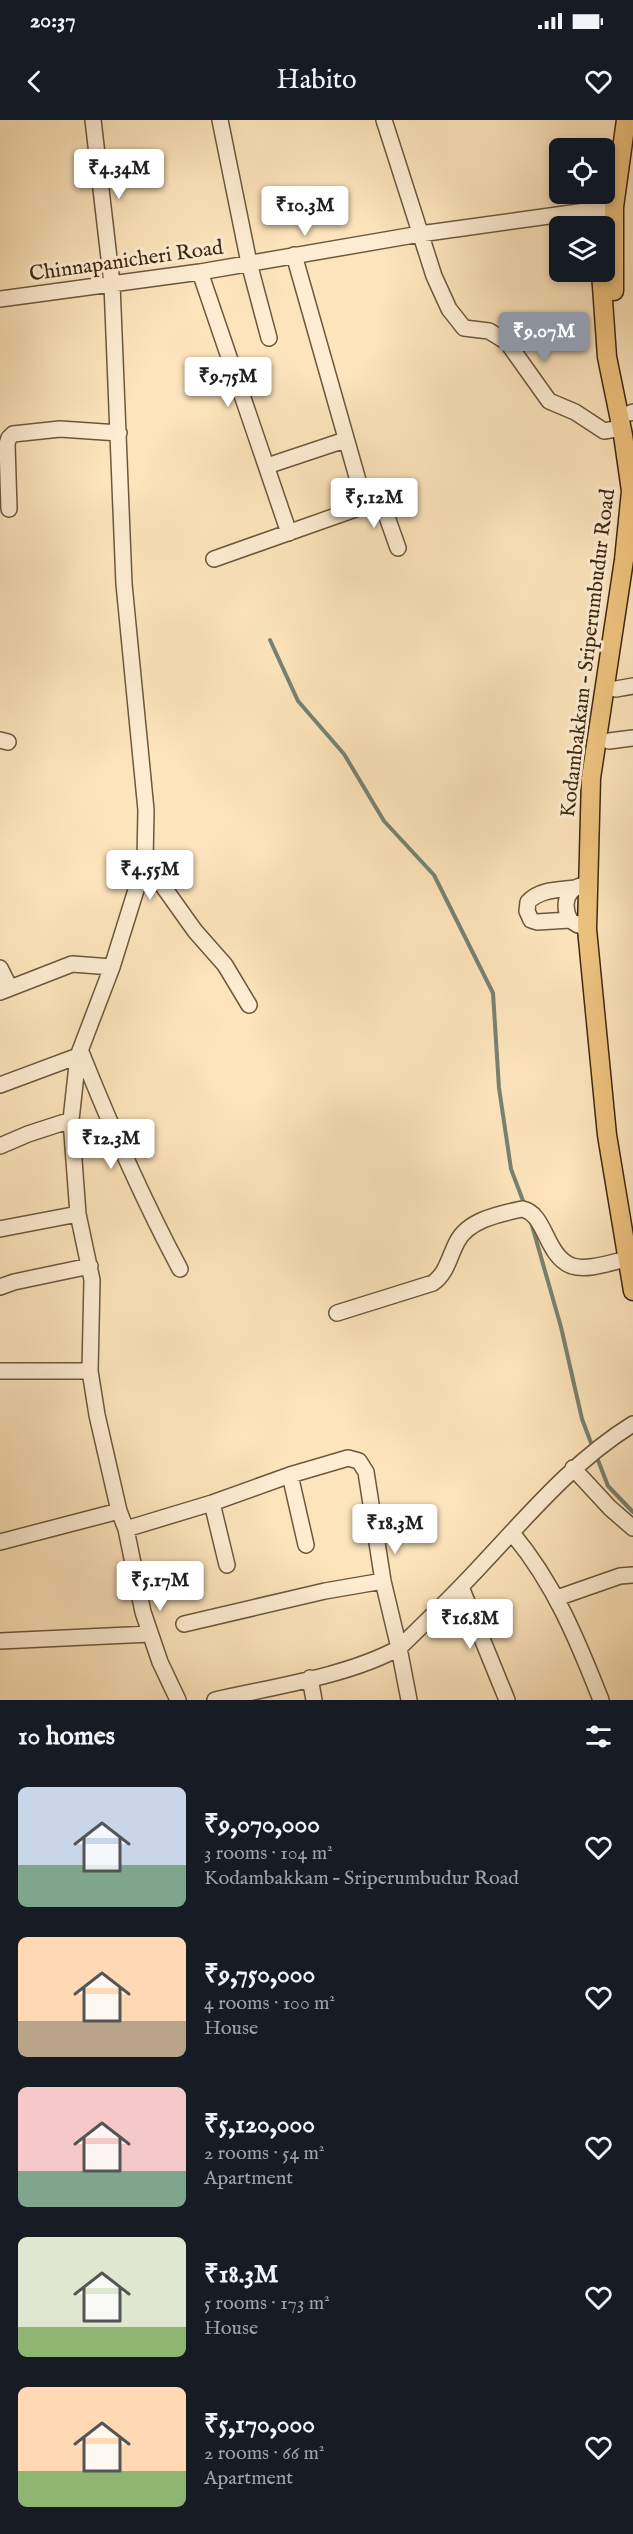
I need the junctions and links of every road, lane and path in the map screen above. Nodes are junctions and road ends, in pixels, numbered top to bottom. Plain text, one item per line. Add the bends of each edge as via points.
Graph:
1 (93, 120) edge
2 (220, 120) edge
3 (384, 120) edge
4 (614, 120) edge
5 (626, 120) edge
6 (605, 205) edge
7 (420, 234) junction
8 (294, 255) junction
9 (249, 263) junction
10 (200, 272) junction
11 (602, 282) edge
12 (112, 285) junction
13 (0, 299) edge
14 (269, 338) dead end
15 (629, 420) edge
16 (119, 433) junction
17 (345, 440) junction
18 (267, 466) junction
19 (365, 505) junction
20 (9, 509) dead end
21 (289, 533) junction
22 (398, 548) dead end
23 (214, 559) dead end
24 (633, 580) edge
25 (625, 688) edge
26 (633, 738) edge
27 (609, 741) junction
28 (145, 861) junction
29 (582, 887) junction
30 (578, 923) junction
31 (112, 967) junction
32 (0, 968) edge
33 (5, 990) edge
34 (249, 1005) dead end
35 (80, 1054) junction
36 (0, 1085) edge
37 (71, 1120) junction
38 (0, 1146) edge
39 (78, 1214) junction
40 (633, 1220) edge
41 (0, 1229) edge
42 (627, 1259) junction
43 (90, 1266) junction
44 (180, 1269) dead end
45 (0, 1287) edge
46 (633, 1291) edge
47 (337, 1313) dead end
48 (0, 1371) edge
49 (90, 1371) junction
50 (633, 1424) edge
51 (573, 1468) junction
52 (290, 1475) junction
53 (212, 1503) junction
54 (119, 1511) junction
55 (633, 1528) edge
56 (126, 1529) junction
57 (512, 1533) junction
58 (0, 1542) edge
59 (306, 1545) dead end
60 (227, 1565) dead end
61 (633, 1575) edge
62 (383, 1581) junction
63 (461, 1587) junction
64 (557, 1598) junction
65 (184, 1624) dead end
66 (150, 1634) junction
67 (0, 1641) edge
68 (399, 1648) junction
69 (310, 1678) junction
70 (178, 1700) edge
71 (215, 1700) edge
72 (314, 1700) edge
73 (409, 1700) edge
74 (507, 1700) edge
75 (601, 1700) edge

1 - 12 street
2 - 9 street
3 - 7 street
4 - 6 main road, Kodambakkam – Sriperumbudur Road
5 - 6 main road, Kodambakkam – Sriperumbudur Road
6 - 7 street, Chinnapanicheri Road
6 - 15 main road, Kodambakkam – Sriperumbudur Road via 618,356
7 - 8 street, Chinnapanicheri Road
7 - 15 street via 434,276 460,325 489,331 507,342 555,405 575,412 604,431
8 - 9 street, Chinnapanicheri Road
8 - 17 street
9 - 10 street, Chinnapanicheri Road
9 - 14 street
10 - 12 street, Chinnapanicheri Road
10 - 18 street
11 - 15 main road, Kodambakkam – Sriperumbudur Road via 607,357
12 - 13 street, Chinnapanicheri Road
12 - 16 street
15 - 29 main road, Kodambakkam – Sriperumbudur Road via 631,491 591,778
16 - 20 street via 60,429 13,434 7,444
16 - 28 street via 124,584 146,810
17 - 18 street
17 - 19 street
18 - 21 street
19 - 21 street
19 - 22 street via 381,500
21 - 23 street
24 - 25 main road, Kodambakkam – Sriperumbudur Road
25 - 27 main road, Kodambakkam – Sriperumbudur Road
26 - 27 street
27 - 40 main road, Kodambakkam – Sriperumbudur Road via 603,779 598,929 619,1133
28 - 31 street
28 - 34 street via 195,931 225,964
29 - 30 main road, Kodambakkam – Sriperumbudur Road
29 - 30 street via 533,896 527,911 531,920 537,922
30 - 42 main road, Kodambakkam – Sriperumbudur Road
31 - 33 street via 72,964
31 - 35 street
32 - 33 street
35 - 36 street
35 - 37 street
35 - 44 street via 144,1202
37 - 38 street
37 - 39 street
39 - 41 street
39 - 43 street
42 - 46 main road, Kodambakkam – Sriperumbudur Road
42 - 47 street via 572,1266 549,1244 536,1215 522,1209 471,1225 456,1242 444,1272 433,1283
43 - 45 street
43 - 49 street
48 - 49 street
49 - 54 street
50 - 51 street
51 - 55 street
51 - 57 street
52 - 53 street
52 - 59 street
52 - 62 street via 348,1458 359,1461 366,1472
53 - 56 street
53 - 60 street
54 - 56 street
54 - 58 street
56 - 66 street
57 - 63 street
57 - 64 street via 535,1560
61 - 64 street
62 - 65 street
62 - 68 street
63 - 68 street
63 - 74 street
64 - 75 street
66 - 67 street
66 - 70 street
68 - 69 street
68 - 73 street
69 - 71 street
69 - 72 street

